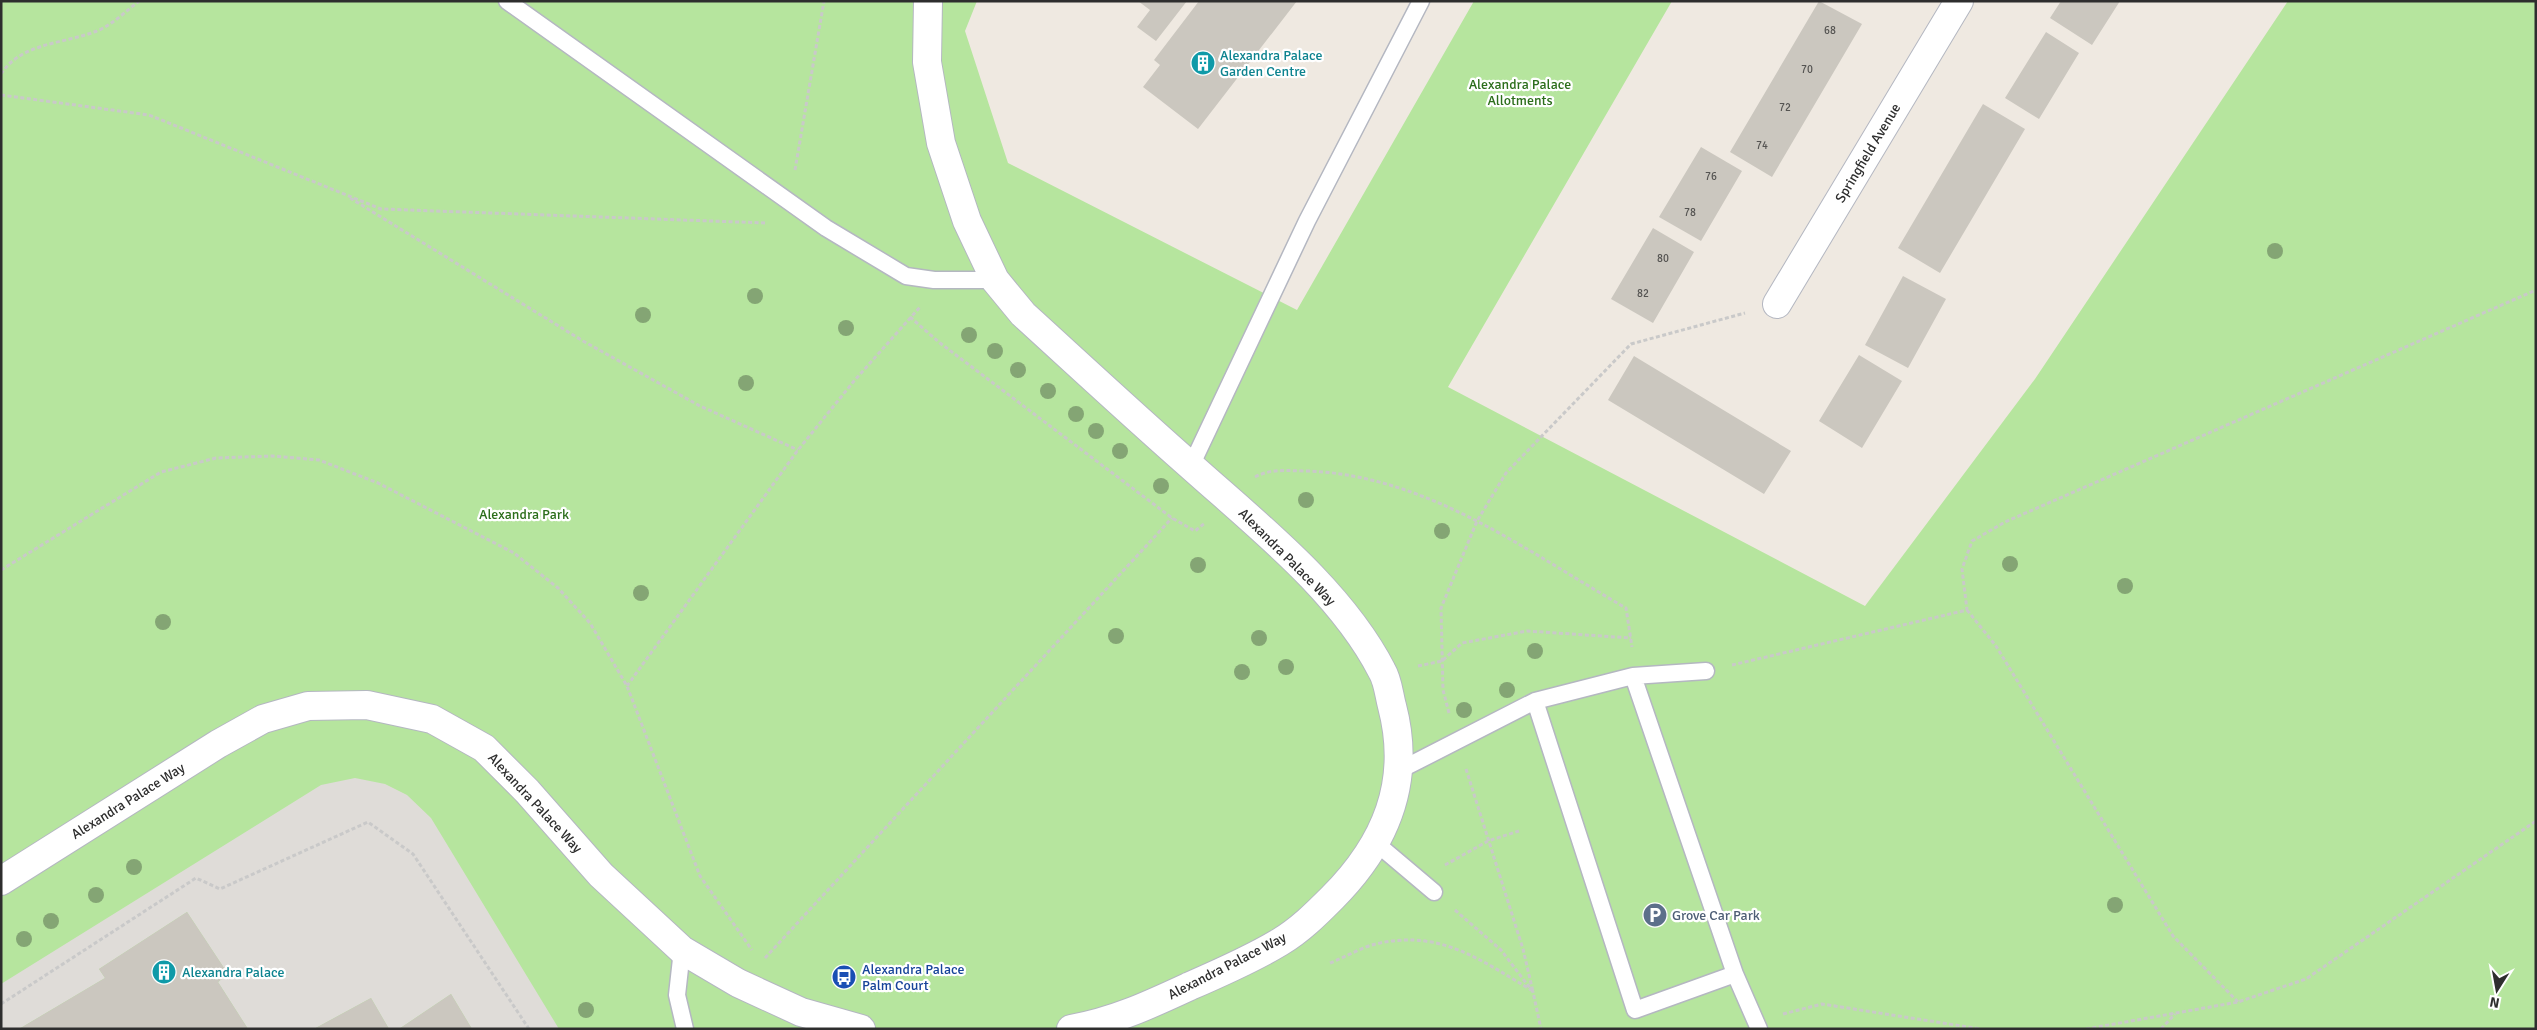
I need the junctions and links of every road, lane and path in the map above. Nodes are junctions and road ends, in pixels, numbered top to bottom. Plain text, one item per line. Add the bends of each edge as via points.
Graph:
1 (139, 1) edge
2 (507, 1) edge
3 (824, 1) edge
4 (928, 1) edge
5 (1421, 1) edge
6 (1959, 1) edge
7 (1, 74) edge
8 (1, 95) edge
9 (342, 193) junction
10 (790, 200) junction
11 (768, 223) dead end
12 (995, 280) junction
13 (2536, 290) edge
14 (923, 303) dead end
15 (1777, 304) joint
16 (910, 317) junction
17 (798, 450) junction
18 (1191, 466) junction
19 (1250, 479) dead end
20 (1172, 518) junction
21 (1477, 521) junction
22 (1195, 532) dead end
23 (1, 570) edge
24 (1967, 610) junction
25 (1631, 638) junction
26 (1632, 656) dead end
27 (1442, 661) junction
28 (1706, 671) joint
29 (1633, 676) junction
30 (627, 686) junction
31 (1535, 700) junction
32 (1457, 742) junction
33 (1400, 770) junction
34 (2536, 821) edge
35 (1520, 831) dead end
36 (1488, 841) junction
37 (1376, 843) junction
38 (1438, 869) dead end
39 (1, 882) edge
40 (1434, 892) joint
41 (682, 950) junction
42 (761, 962) junction
43 (1330, 963) dead end
44 (1735, 974) junction
45 (738, 984) junction
46 (1533, 992) junction
47 (2238, 1002) junction
48 (1, 1004) edge
49 (2175, 1014) junction
50 (1115, 1024) edge
51 (1758, 1025) edge
52 (529, 1029) edge
53 (685, 1029) edge
54 (861, 1029) edge
55 (1071, 1029) edge
56 (1541, 1029) edge
57 (1981, 1029) edge
58 (2086, 1029) edge
59 (2161, 1029) edge

1 - 7 path via 96,32 25,52 9,62
2 - 10 lane
3 - 10 path
4 - 12 street, Alexandra Palace Way via 927,62 940,143 967,220
5 - 18 lane via 1307,221
6 - 15 street, Springfield Avenue
8 - 9 path via 148,115
9 - 11 path via 381,209
9 - 17 path via 582,342 700,406
10 - 12 lane via 826,228 906,276 934,280
12 - 18 street, Alexandra Palace Way via 1023,314
13 - 24 path via 2005,522 1972,541 1962,569
14 - 16 path
15 - 21 path via 1631,344 1506,473
16 - 17 path
16 - 20 path
17 - 30 path
18 - 33 street, Alexandra Palace Way via 1315,581 1356,629 1383,672 1396,722
19 - 21 path via 1275,470 1328,472 1380,481 1435,500
20 - 22 path
20 - 42 path
21 - 25 path via 1626,608
21 - 27 path via 1440,608
23 - 30 path via 161,472 216,458 273,456 319,460 378,483 514,553 558,588 590,623
24 - 28 path
24 - 47 path via 1996,646 2173,936
25 - 26 path
25 - 27 path via 1527,631 1462,643
27 - 32 path via 1443,690
28 - 29 lane
29 - 31 lane
29 - 44 lane
30 - 42 path via 700,876
31 - 32 lane
31 - 44 lane via 1635,1010
32 - 33 lane
32 - 36 path
33 - 37 street, Alexandra Palace Way via 1392,807
34 - 47 path via 2306,979
35 - 36 path
36 - 38 path
36 - 46 path via 1523,949
37 - 40 lane
37 - 50 street, Alexandra Palace Way via 1351,879 1309,921 1280,942
39 - 41 street, Alexandra Palace Way via 218,744 264,719 308,706 367,705 432,719 484,748 527,791 601,876
40 - 46 path via 1501,950
41 - 45 street, Alexandra Palace Way
41 - 53 lane via 677,995
42 - 45 path
43 - 46 path via 1378,943 1408,938 1447,944
44 - 51 lane
45 - 54 street, Alexandra Palace Way via 801,1012
46 - 56 path
47 - 49 path
48 - 52 path via 196,878 220,889 368,822 413,854
49 - 58 path
49 - 59 path
50 - 55 street, Alexandra Palace Way
51 - 57 path via 1822,1004

